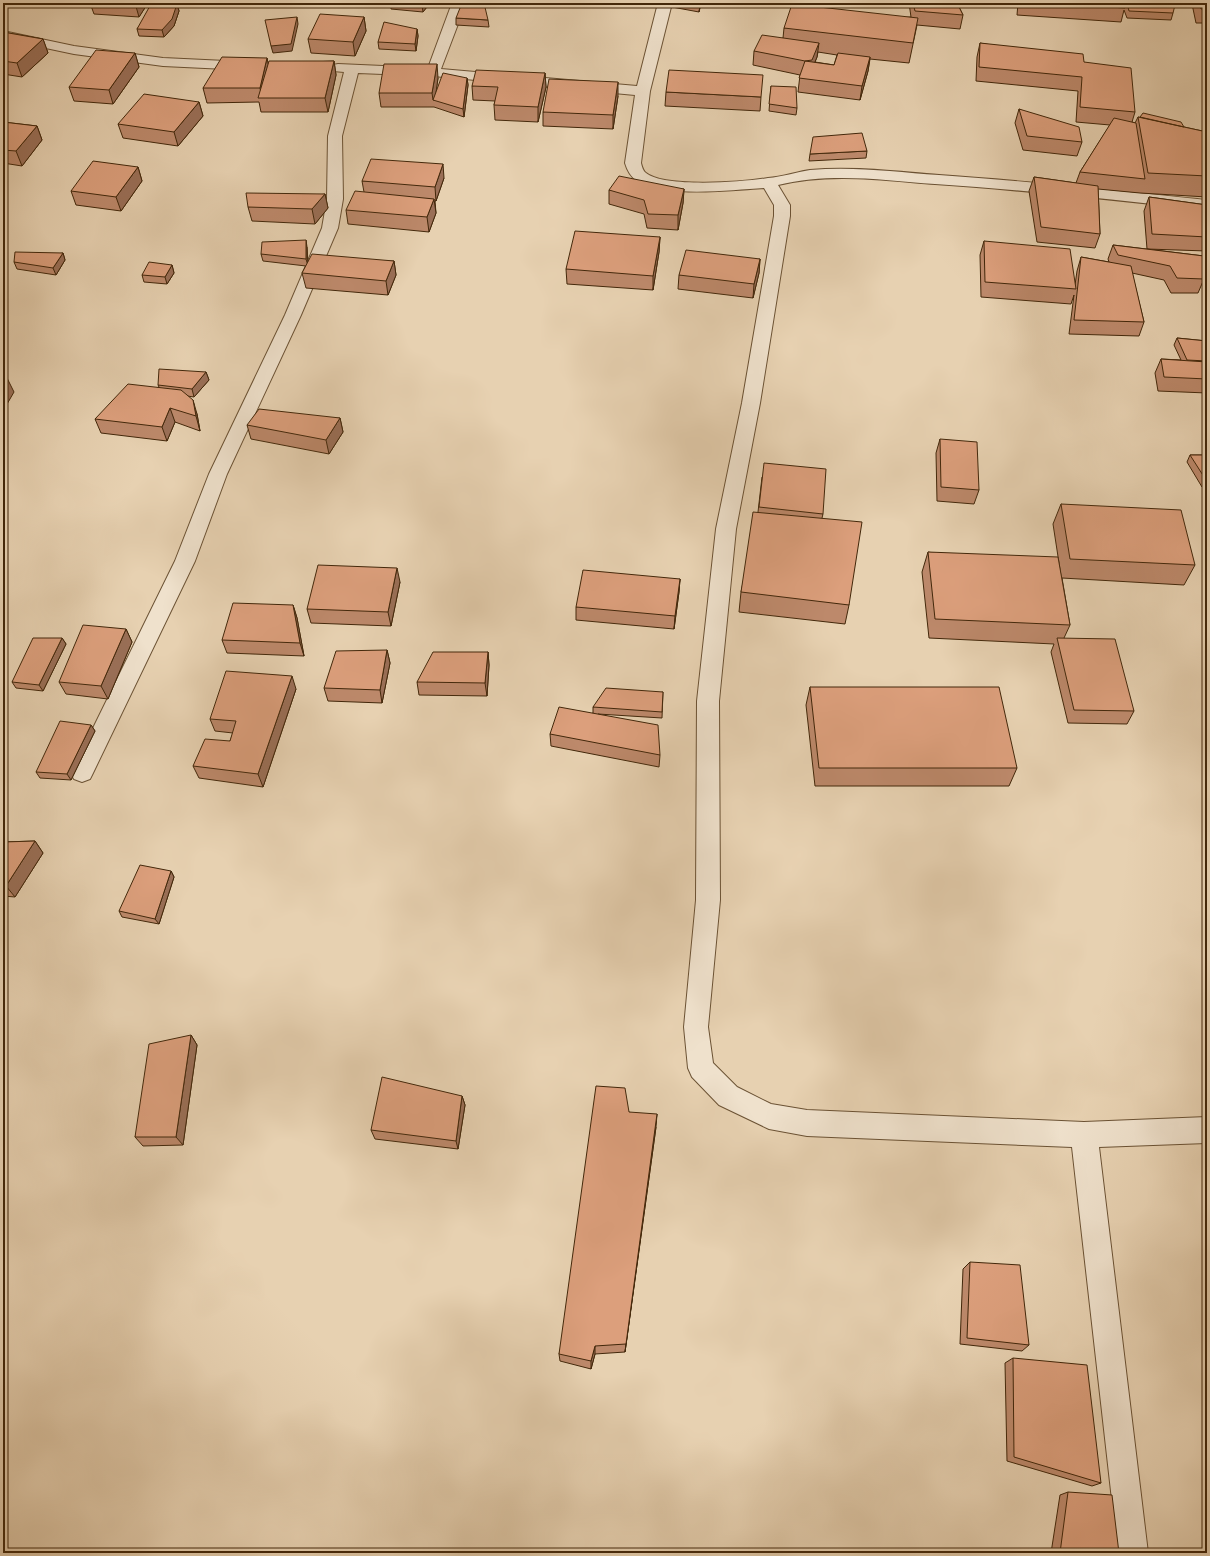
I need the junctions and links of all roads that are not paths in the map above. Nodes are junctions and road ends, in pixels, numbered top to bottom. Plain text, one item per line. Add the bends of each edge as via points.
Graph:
1 (459, 3) edge
2 (665, 3) edge
3 (3, 35) edge
4 (261, 66) edge
5 (322, 68) edge
6 (352, 69) junction
7 (433, 72) junction
8 (644, 91) junction
9 (769, 183) junction
10 (1207, 205) edge
11 (82, 773) dead end
12 (1207, 1130) edge
13 (1084, 1135) junction
14 (1133, 1553) edge

1 - 7 street
2 - 8 street
3 - 4 street via 74,50 163,62
5 - 6 street
6 - 7 street
6 - 11 street via 335,136 334,199 330,228 293,315 218,474 185,561
7 - 8 street
8 - 9 street via 633,163 641,177 667,185 704,187
9 - 10 street via 810,174 856,174 958,181
9 - 13 street via 782,205 782,216 751,403 726,530 708,701 708,900 696,1027 702,1068 728,1096 768,1116 807,1123
12 - 13 street
13 - 14 street

